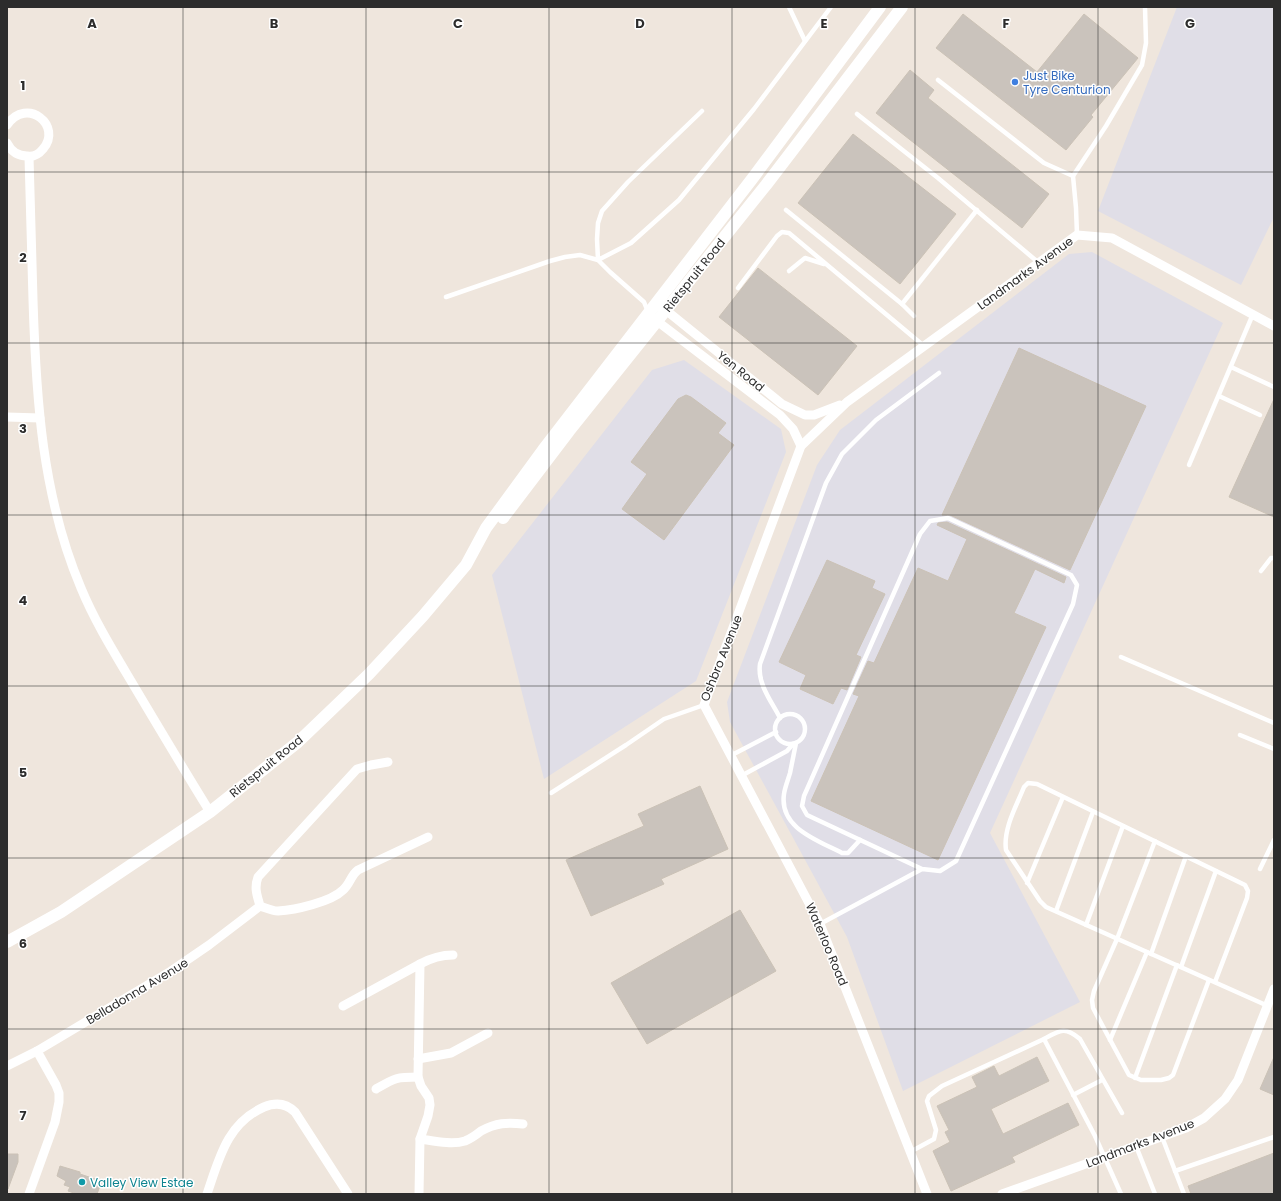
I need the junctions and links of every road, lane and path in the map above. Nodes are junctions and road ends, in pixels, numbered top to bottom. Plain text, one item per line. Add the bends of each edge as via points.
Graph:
1 (789, 7) edge
2 (880, 7) edge
3 (902, 7) edge
4 (1145, 7) edge
5 (829, 8) edge
6 (805, 42) junction
7 (938, 80) dead end
8 (702, 111) dead end
9 (857, 114) dead end
10 (7, 125) edge
11 (7, 143) edge
12 (29, 157) junction
13 (1073, 176) junction
14 (786, 210) dead end
15 (976, 210) junction
16 (1077, 235) junction
17 (598, 260) junction
18 (1039, 263) junction
19 (827, 265) junction
20 (789, 271) dead end
21 (738, 288) dead end
22 (446, 297) dead end
23 (644, 302) junction
24 (902, 304) junction
25 (662, 306) junction
26 (1253, 314) junction
27 (914, 316) dead end
28 (652, 317) junction
29 (1274, 326) edge
30 (924, 346) junction
31 (1231, 367) junction
32 (939, 373) dead end
33 (1274, 387) edge
34 (1219, 396) junction
35 (847, 402) junction
36 (1260, 415) dead end
37 (7, 417) edge
38 (40, 418) junction
39 (801, 446) junction
40 (1189, 465) dead end
41 (1274, 558) edge
42 (1261, 571) dead end
43 (1121, 657) dead end
44 (704, 705) junction
45 (780, 718) junction
46 (1274, 723) edge
47 (776, 732) junction
48 (1240, 735) dead end
49 (794, 743) junction
50 (1274, 749) edge
51 (730, 756) junction
52 (388, 762) dead end
53 (741, 776) junction
54 (551, 793) dead end
55 (1063, 797) junction
56 (210, 812) junction
57 (1093, 812) junction
58 (1123, 826) junction
59 (428, 837) dead end
60 (860, 840) junction
61 (1274, 840) edge
62 (1155, 842) junction
63 (1186, 856) junction
64 (1260, 869) dead end
65 (922, 870) junction
66 (1216, 871) junction
67 (1027, 883) junction
68 (260, 906) junction
69 (1056, 911) junction
70 (820, 924) junction
71 (1086, 925) junction
72 (1117, 938) junction
73 (7, 942) edge
74 (1149, 953) junction
75 (453, 955) dead end
76 (420, 964) junction
77 (1179, 966) junction
78 (1209, 980) junction
79 (1216, 982) junction
80 (1274, 989) edge
81 (343, 1006) dead end
82 (1268, 1006) junction
83 (488, 1033) dead end
84 (1044, 1039) junction
85 (1110, 1040) junction
86 (37, 1051) junction
87 (418, 1059) junction
88 (7, 1066) edge
89 (418, 1078) junction
90 (1134, 1078) junction
91 (1102, 1080) junction
92 (376, 1089) dead end
93 (1073, 1095) junction
94 (1122, 1113) dead end
95 (524, 1124) dead end
96 (1162, 1137) junction
97 (1274, 1137) edge
98 (420, 1139) junction
99 (1136, 1146) junction
100 (910, 1152) junction
101 (1105, 1157) junction
102 (1175, 1171) junction
103 (29, 1194) edge
104 (207, 1194) edge
105 (348, 1194) edge
106 (419, 1194) edge
107 (927, 1194) edge
108 (1002, 1194) edge
109 (1121, 1194) edge
110 (1155, 1194) edge
111 (1184, 1194) edge

1 - 6 lane
2 - 25 street, Rietspruit Road
3 - 25 street, Rietspruit Road via 766,185
4 - 13 lane via 1146,43 1142,65
5 - 6 lane
6 - 17 lane via 679,200 631,243
7 - 13 lane via 1044,163
8 - 17 lane via 628,182 602,211 598,223
9 - 15 lane
10 - 12 street via 11,119 24,113 32,113 43,120 49,133 46,146
11 - 12 street via 14,153
12 - 38 street via 35,371
13 - 16 lane
14 - 24 lane
15 - 18 lane
15 - 24 lane
16 - 18 street, Landmarks Avenue
16 - 26 street, Landmarks Avenue via 1112,238
17 - 22 lane via 580,255 565,257
17 - 23 lane, Yen Road
18 - 30 street, Landmarks Avenue
19 - 20 lane via 805,258
19 - 21 lane via 789,233 782,232
19 - 30 lane
23 - 25 lane
23 - 28 lane, Yen Road
24 - 27 lane
25 - 28 street, Rietspruit Road
25 - 35 street, Yen Road via 782,404 805,416 823,413
26 - 29 street, Landmarks Avenue
26 - 31 lane
28 - 39 street, Yen Road via 780,415 793,429
28 - 56 street, Rietspruit Road via 502,520 480,540 466,565 423,616 369,674 298,742
30 - 35 street, Landmarks Avenue
31 - 33 lane
31 - 34 lane
32 - 45 lane via 876,420 842,454 826,483 760,664 761,682
34 - 36 lane
34 - 40 lane
35 - 39 street, Landmarks Avenue
37 - 38 street
38 - 56 street via 55,511 81,588 103,632
39 - 44 street, Oshbro Avenue
41 - 42 lane via 1271,558
43 - 46 lane
44 - 51 street, Waterloo Road
44 - 54 lane, Oshbro Avenue via 664,719
45 - 47 lane
45 - 49 lane via 794,714 802,719 805,732 803,737
47 - 49 lane via 784,742
47 - 51 lane
48 - 50 lane
49 - 53 lane via 787,751
49 - 60 lane via 784,792 786,816 797,828 842,853 848,853
51 - 53 street, Waterloo Road
52 - 68 street via 358,769 258,877 255,885
53 - 70 street, Waterloo Road
55 - 57 lane
55 - 67 lane
55 - 67 lane via 1037,784 1028,783 1024,788 1006,833 1005,842 1006,850
56 - 73 street, Rietspruit Road via 61,912
57 - 58 lane
57 - 69 lane
58 - 62 lane
58 - 71 lane
59 - 68 street via 358,870 339,894 322,901 300,908 277,911
60 - 65 lane
60 - 65 lane via 807,815 802,806 804,796 920,534 930,522 948,518 1071,575 1076,585 1073,604 956,860 940,871
61 - 64 lane
62 - 63 lane
62 - 72 lane
63 - 66 lane
63 - 74 lane
65 - 70 lane
66 - 77 lane
66 - 79 lane via 1245,885 1248,891
67 - 69 lane via 1046,907
68 - 86 street, Belladonna Avenue via 171,972
69 - 71 lane
70 - 100 street, Waterloo Road
71 - 72 lane
72 - 74 lane
72 - 85 lane via 1092,1000 1093,1008
74 - 77 lane
74 - 85 lane
75 - 76 street via 432,957
76 - 81 street
76 - 87 street
77 - 78 lane
77 - 90 lane
78 - 79 lane
78 - 90 lane via 1174,1075 1161,1080
79 - 82 lane
80 - 82 street, Landmarks Avenue
82 - 96 street, Landmarks Avenue via 1238,1080 1225,1099 1204,1118
83 - 87 street via 451,1053
84 - 91 lane via 1063,1030 1072,1031 1080,1039
84 - 93 lane
84 - 100 lane via 934,1091 927,1101 936,1130 934,1139
85 - 90 lane via 1129,1075
86 - 88 street, Belladonna Avenue
86 - 103 street via 56,1085 59,1102 55,1122
87 - 89 street
89 - 92 street via 394,1079
89 - 98 street via 430,1105
91 - 93 lane
91 - 94 lane
93 - 101 lane
95 - 98 street via 494,1124 460,1142
96 - 99 street, Landmarks Avenue
96 - 102 lane
97 - 102 lane
98 - 106 street
99 - 101 street, Landmarks Avenue
99 - 110 lane
100 - 107 street, Waterloo Road
101 - 108 street, Landmarks Avenue
101 - 109 lane
102 - 111 lane
104 - 105 street via 224,1146 231,1134 255,1112 279,1103 285,1104 295,1112

